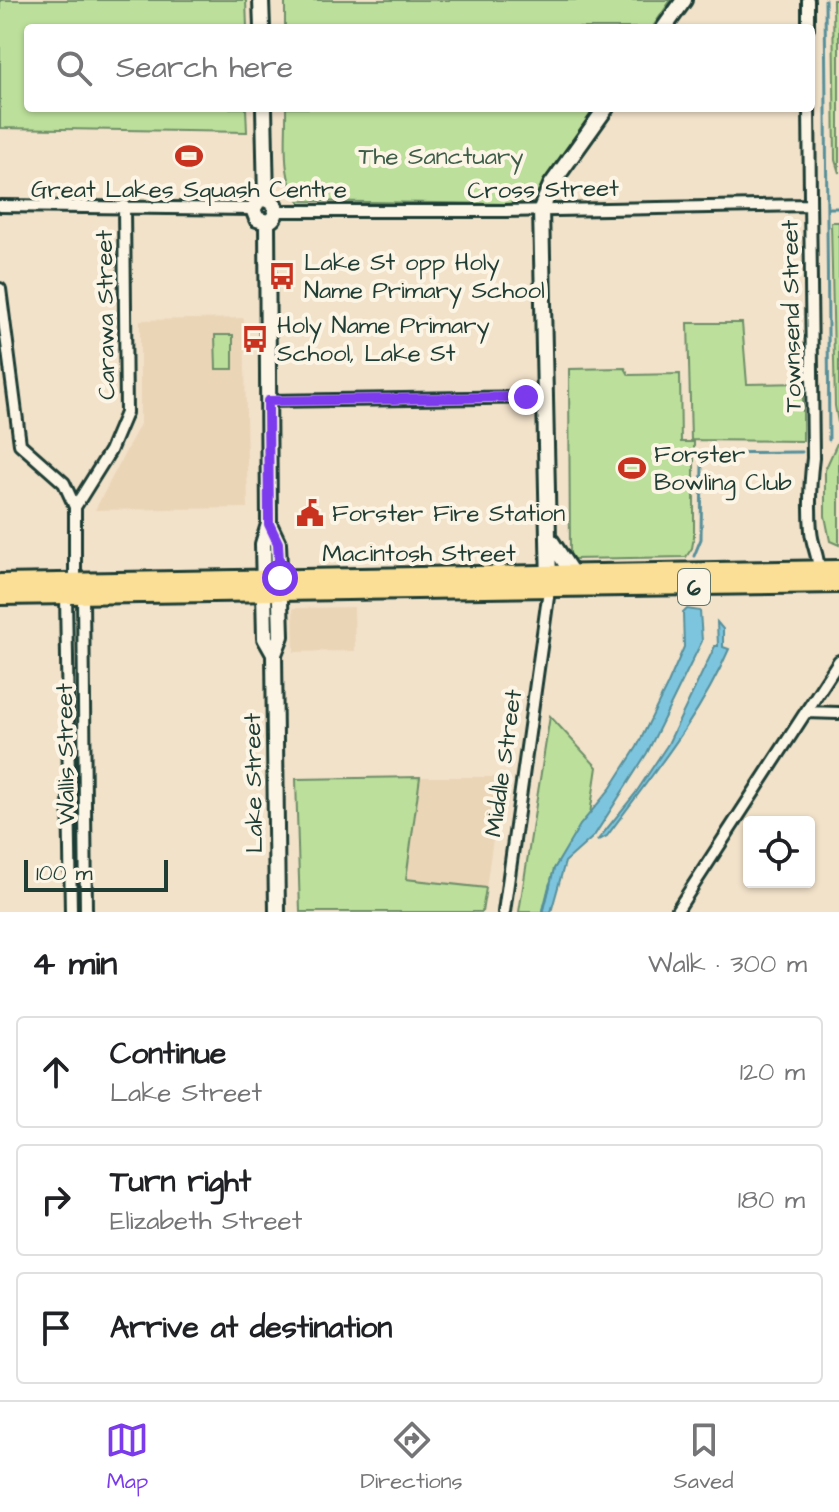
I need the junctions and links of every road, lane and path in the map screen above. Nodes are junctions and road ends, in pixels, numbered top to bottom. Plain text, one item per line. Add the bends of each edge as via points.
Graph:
1 (261, 0) edge
2 (684, 0) edge
3 (808, 0) edge
4 (262, 24) edge
5 (667, 24) edge
6 (808, 24) edge
7 (264, 112) edge
8 (603, 112) edge
9 (809, 112) edge
10 (266, 199) junction
11 (810, 205) junction
12 (0, 206) edge
13 (124, 206) junction
14 (253, 209) junction
15 (541, 209) junction
16 (272, 216) junction
17 (0, 289) edge
18 (545, 397) junction
19 (268, 401) junction
20 (75, 507) junction
21 (549, 537) junction
22 (839, 569) edge
23 (819, 570) junction
24 (572, 573) junction
25 (0, 583) edge
26 (839, 584) edge
27 (544, 585) junction
28 (272, 586) junction
29 (75, 591) junction
30 (0, 596) edge
31 (839, 661) edge
32 (806, 712) junction
33 (839, 713) edge
34 (71, 912) edge
35 (86, 912) edge
36 (277, 912) edge
37 (504, 912) edge
38 (676, 912) edge

1 - 4 street
2 - 5 street
3 - 6 street
7 - 10 street
8 - 15 street via 551,185
9 - 11 street, Townsend Street
10 - 14 street
10 - 16 street via 274,204
11 - 15 street, Cross Street
11 - 23 street, Townsend Street via 811,536
12 - 13 street
13 - 14 street
13 - 20 street, Carawa Street via 126,413 110,451
14 - 16 street via 257,219
15 - 16 street, Cross Street
15 - 18 street
16 - 19 street, Lake Street
17 - 20 street via 20,444 64,483
18 - 19 street
18 - 21 street
19 - 28 street, Lake Street via 269,524 263,544
20 - 29 street, Wallis Street
21 - 24 street
21 - 27 street
22 - 23 main road, Macintosh Street / 6
23 - 24 main road, Macintosh Street / 6
24 - 27 main road, Macintosh Street / 6
25 - 29 main road, Macintosh Street / 6
26 - 27 main road, Macintosh Street / 6
27 - 28 main road, Macintosh Street / 6
27 - 37 street, Middle Street via 546,621
28 - 29 main road, Macintosh Street / 6
28 - 36 street, Lake Street via 265,638 274,654
29 - 30 main road, Macintosh Street / 6
29 - 34 street, Wallis Street
29 - 35 street, Wallis Street
31 - 32 street
32 - 33 street
32 - 38 street

